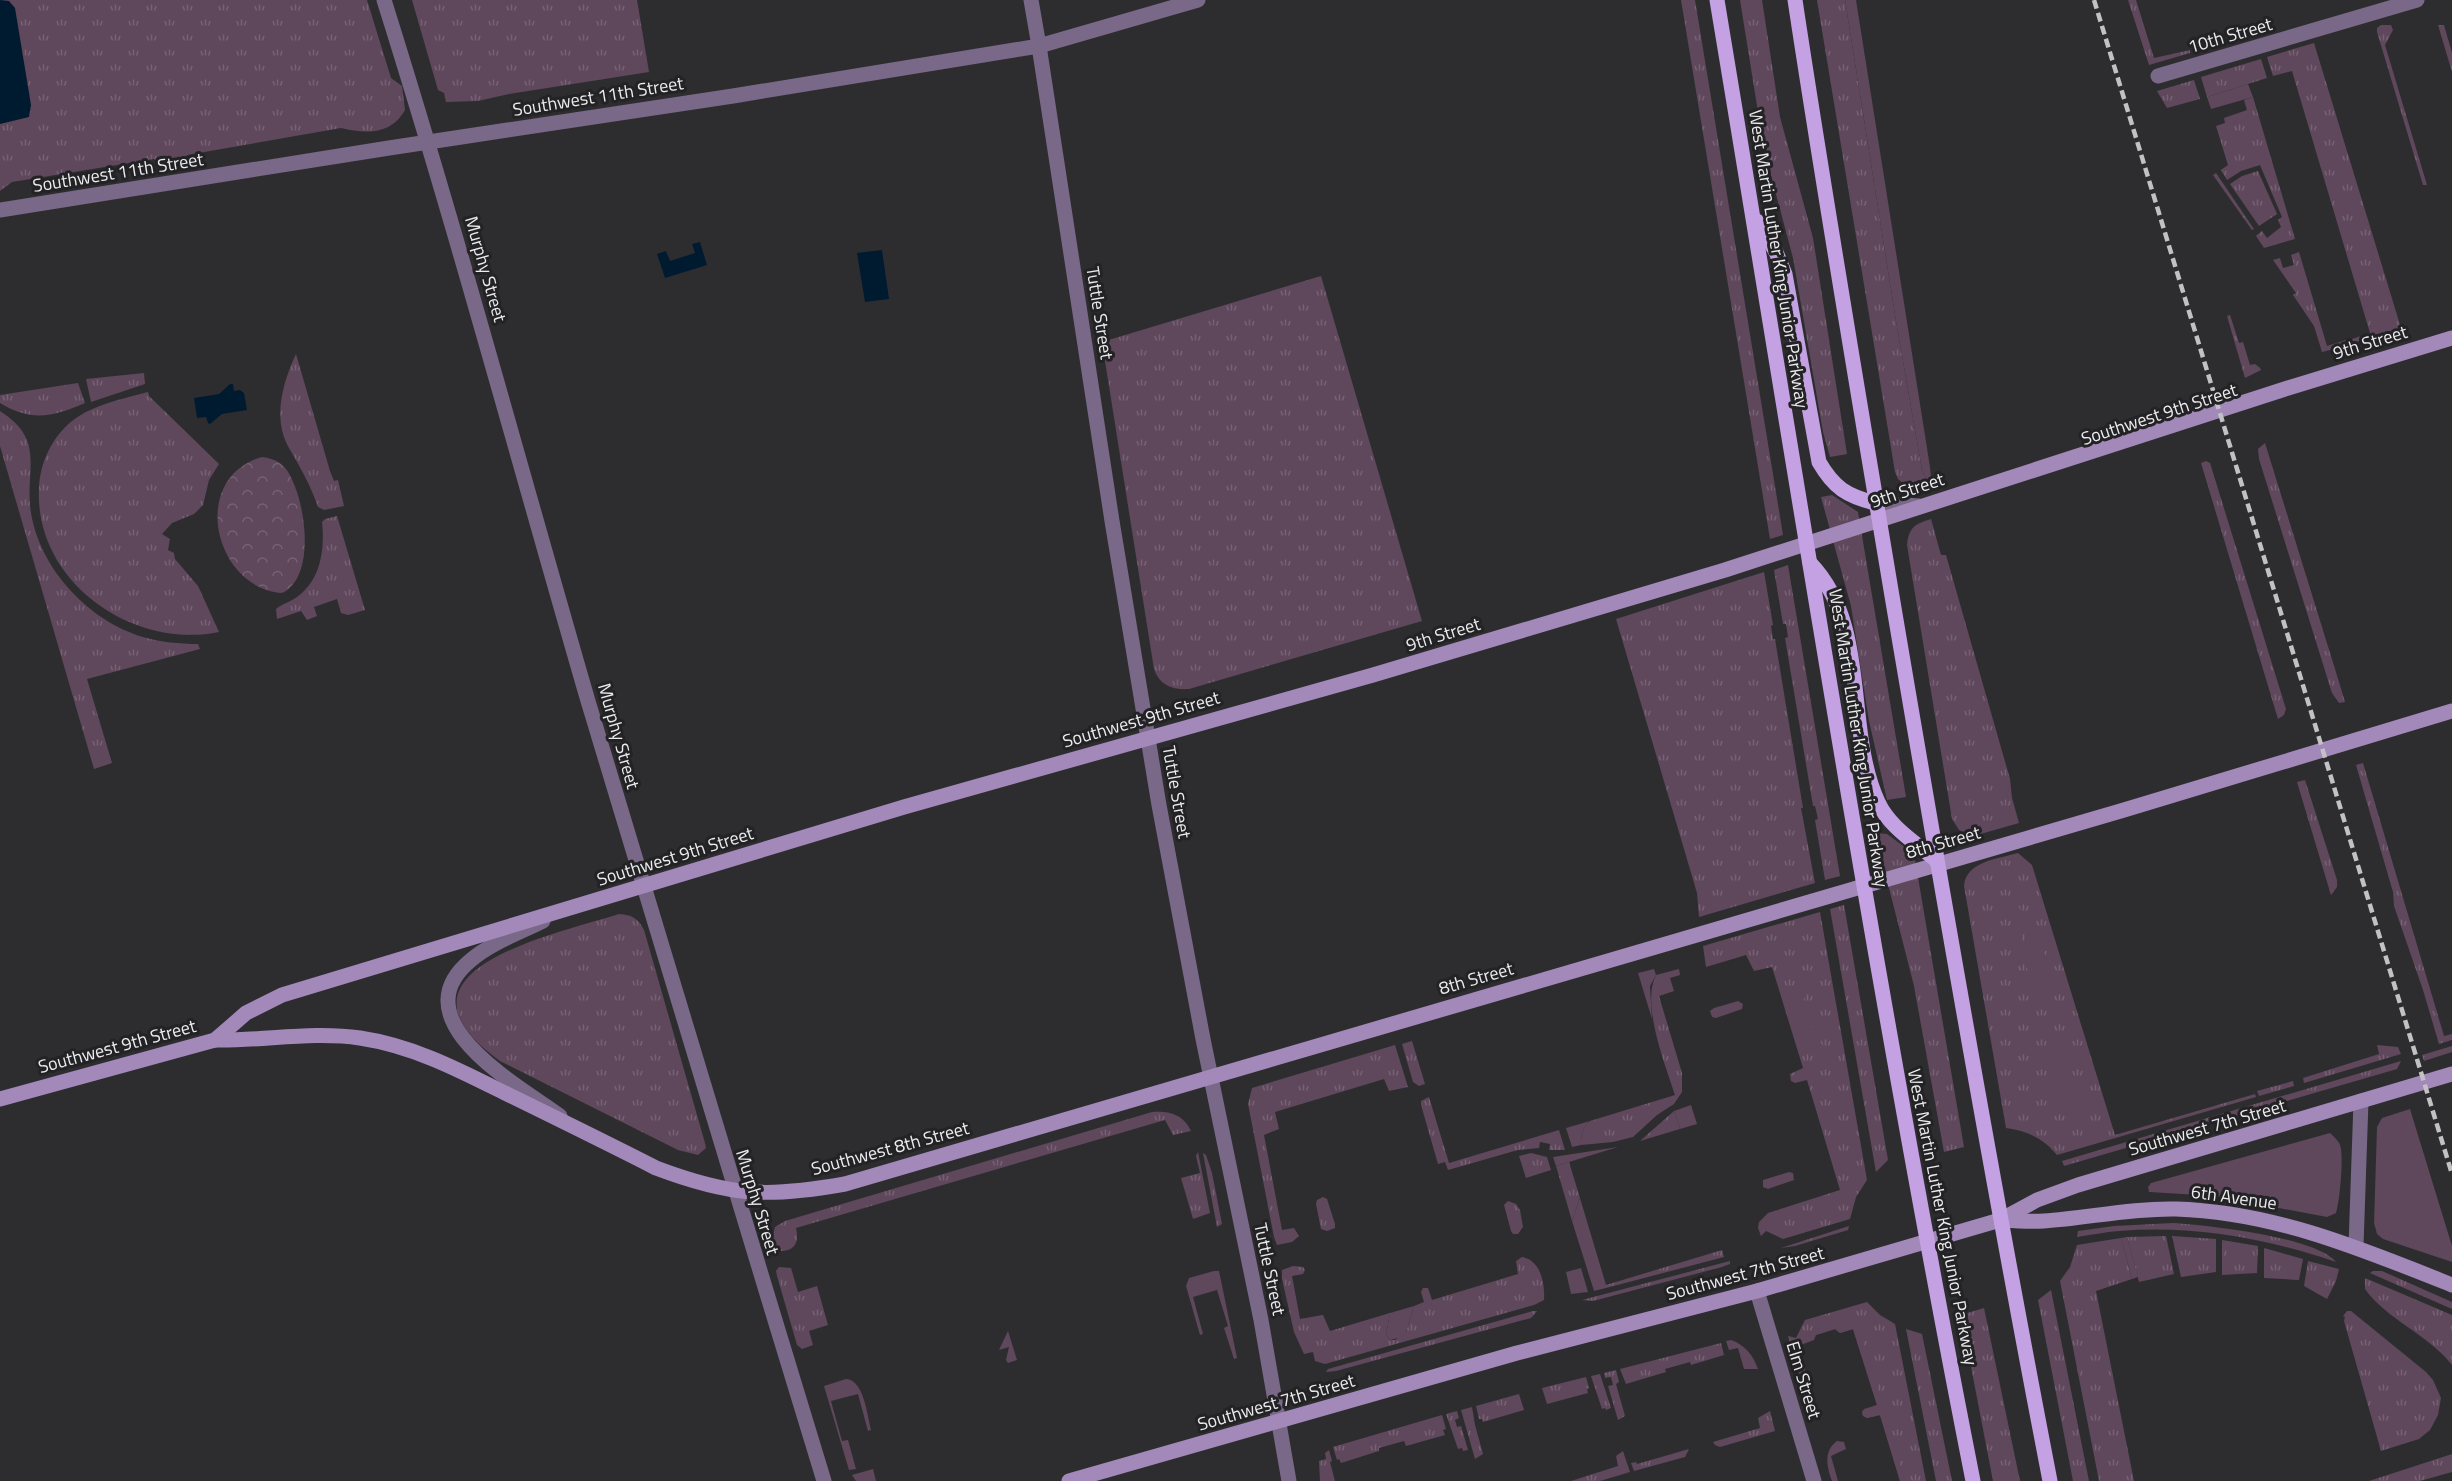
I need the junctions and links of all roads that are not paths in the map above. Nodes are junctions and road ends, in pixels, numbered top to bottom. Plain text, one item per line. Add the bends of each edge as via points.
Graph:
1 (384, 0) edge
2 (1031, 0) edge
3 (1198, 0) edge
4 (1717, 0) edge
5 (1795, 0) edge
6 (2417, 0) edge
7 (1039, 46) junction
8 (2158, 76) dead end
9 (428, 142) junction
10 (0, 210) edge
11 (1752, 213) junction
12 (2452, 338) edge
13 (2452, 344) edge
14 (1875, 503) junction
15 (1810, 563) junction
16 (1373, 675) joint
17 (2452, 711) edge
18 (1148, 737) junction
19 (1936, 860) junction
20 (643, 885) junction
21 (564, 910) junction
22 (1409, 1018) joint
23 (215, 1040) junction
24 (2452, 1074) edge
25 (1210, 1076) junction
26 (0, 1098) edge
27 (2361, 1101) junction
28 (576, 1127) junction
29 (734, 1192) junction
30 (2000, 1220) junction
31 (1926, 1241) junction
32 (2356, 1246) junction
33 (2452, 1285) edge
34 (1757, 1291) junction
35 (1279, 1421) junction
36 (824, 1481) edge
37 (1069, 1481) edge
38 (1289, 1481) edge
39 (1814, 1481) edge
40 (1973, 1481) edge
41 (2050, 1481) edge

1 - 9 street, Murphy Street
2 - 7 street, Tuttle Street
3 - 7 street, Southwest 11th Street
4 - 11 main road, West Martin Luther King Junior Parkway
5 - 14 main road
6 - 8 street, 10th Street
7 - 9 street, Southwest 11th Street
7 - 18 street, Tuttle Street
9 - 10 street, Southwest 11th Street
9 - 20 street, Murphy Street
11 - 14 main road via 1785,274 1819,462 1829,479 1843,491
11 - 15 main road, West Martin Luther King Junior Parkway
12 - 16 main road, 9th Street via 1725,570
13 - 14 street, Southwest 9th Street via 1940,504 1913,507
14 - 19 main road
15 - 19 main road via 1831,589 1839,613 1863,747 1878,804 1888,819
15 - 31 main road, West Martin Luther King Junior Parkway
16 - 18 main road, Southwest 9th Street
17 - 22 main road, 8th Street
18 - 20 main road, Southwest 9th Street
18 - 25 street, Tuttle Street
19 - 30 main road
20 - 21 main road, Southwest 9th Street
20 - 29 street, Murphy Street
21 - 23 main road, Southwest 9th Street via 282,995 246,1013
21 - 28 street via 470,960 457,974 448,1006 458,1035 477,1055
22 - 25 main road, Southwest 8th Street
23 - 26 main road, Southwest 9th Street
23 - 28 main road, Southwest 8th Street via 310,1035 389,1044 460,1071
24 - 27 main road, Southwest 7th Street
25 - 29 main road, Southwest 8th Street via 845,1184 783,1193
25 - 35 street, Tuttle Street
27 - 30 main road, Southwest 7th Street via 2078,1185 2037,1200
27 - 32 street
28 - 29 main road, Southwest 8th Street via 656,1168
29 - 36 street, Murphy Street
30 - 31 main road, Southwest 7th Street
30 - 32 main road, 6th Avenue via 2042,1221 2146,1210 2227,1213 2296,1227
30 - 41 main road
31 - 34 main road, Southwest 7th Street
31 - 40 main road, West Martin Luther King Junior Parkway
32 - 33 main road, 6th Avenue
34 - 35 main road, Southwest 7th Street via 1517,1353
34 - 39 street, Elm Street
35 - 37 main road, Southwest 7th Street
35 - 38 street, Tuttle Street

